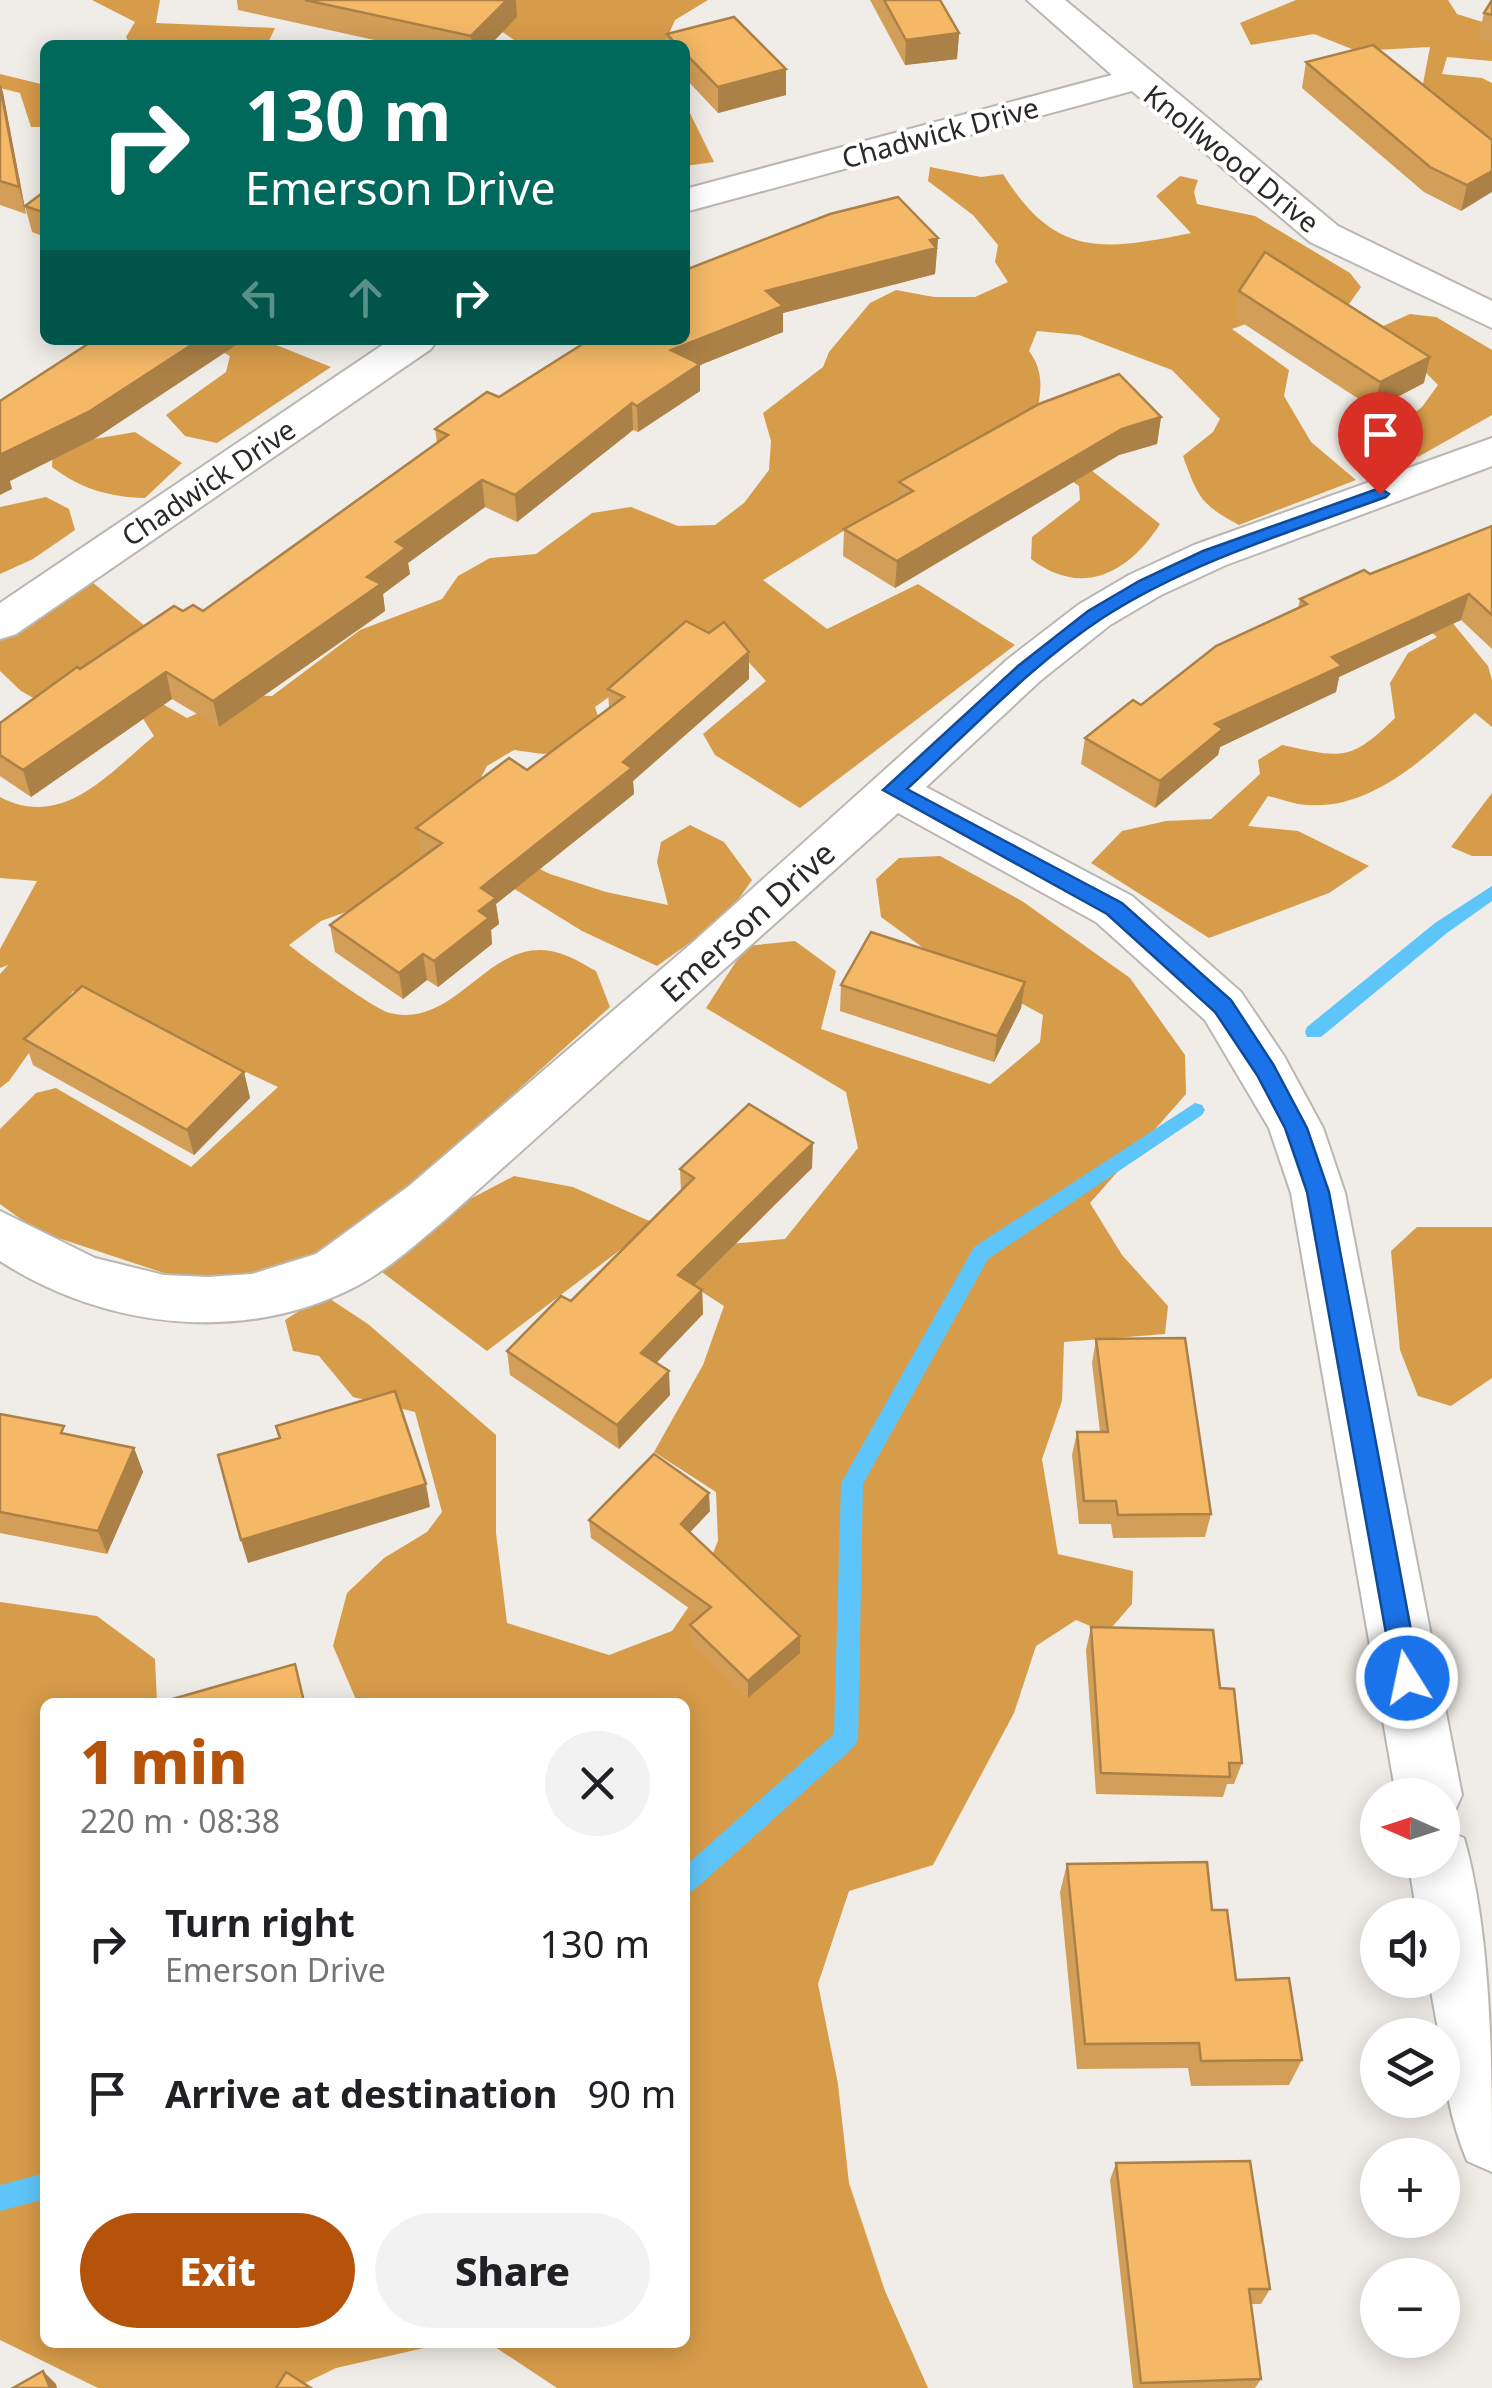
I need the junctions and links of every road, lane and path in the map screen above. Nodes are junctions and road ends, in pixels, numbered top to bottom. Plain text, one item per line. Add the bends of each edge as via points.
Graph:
1 (1044, 0) edge
2 (1137, 79) junction
3 (690, 200) edge
4 (1492, 316) edge
5 (410, 345) edge
6 (1492, 452) edge
7 (0, 624) edge
8 (893, 790) junction
9 (0, 1232) edge
10 (1426, 1778) edge
11 (1444, 1878) edge
12 (1492, 2136) edge

1 - 2 street, Knollwood Drive
2 - 3 street, Chadwick Drive
2 - 4 street, Knollwood Drive via 1324,234
5 - 7 street, Chadwick Drive
6 - 8 street, Emerson Drive via 1210,555 1146,585 1094,615 1024,670
8 - 9 street, Emerson Drive via 563,1086 335,1270 259,1296 199,1302 135,1292 74,1272
8 - 10 street via 1114,909 1223,1006 1288,1113 1318,1192
11 - 12 street

